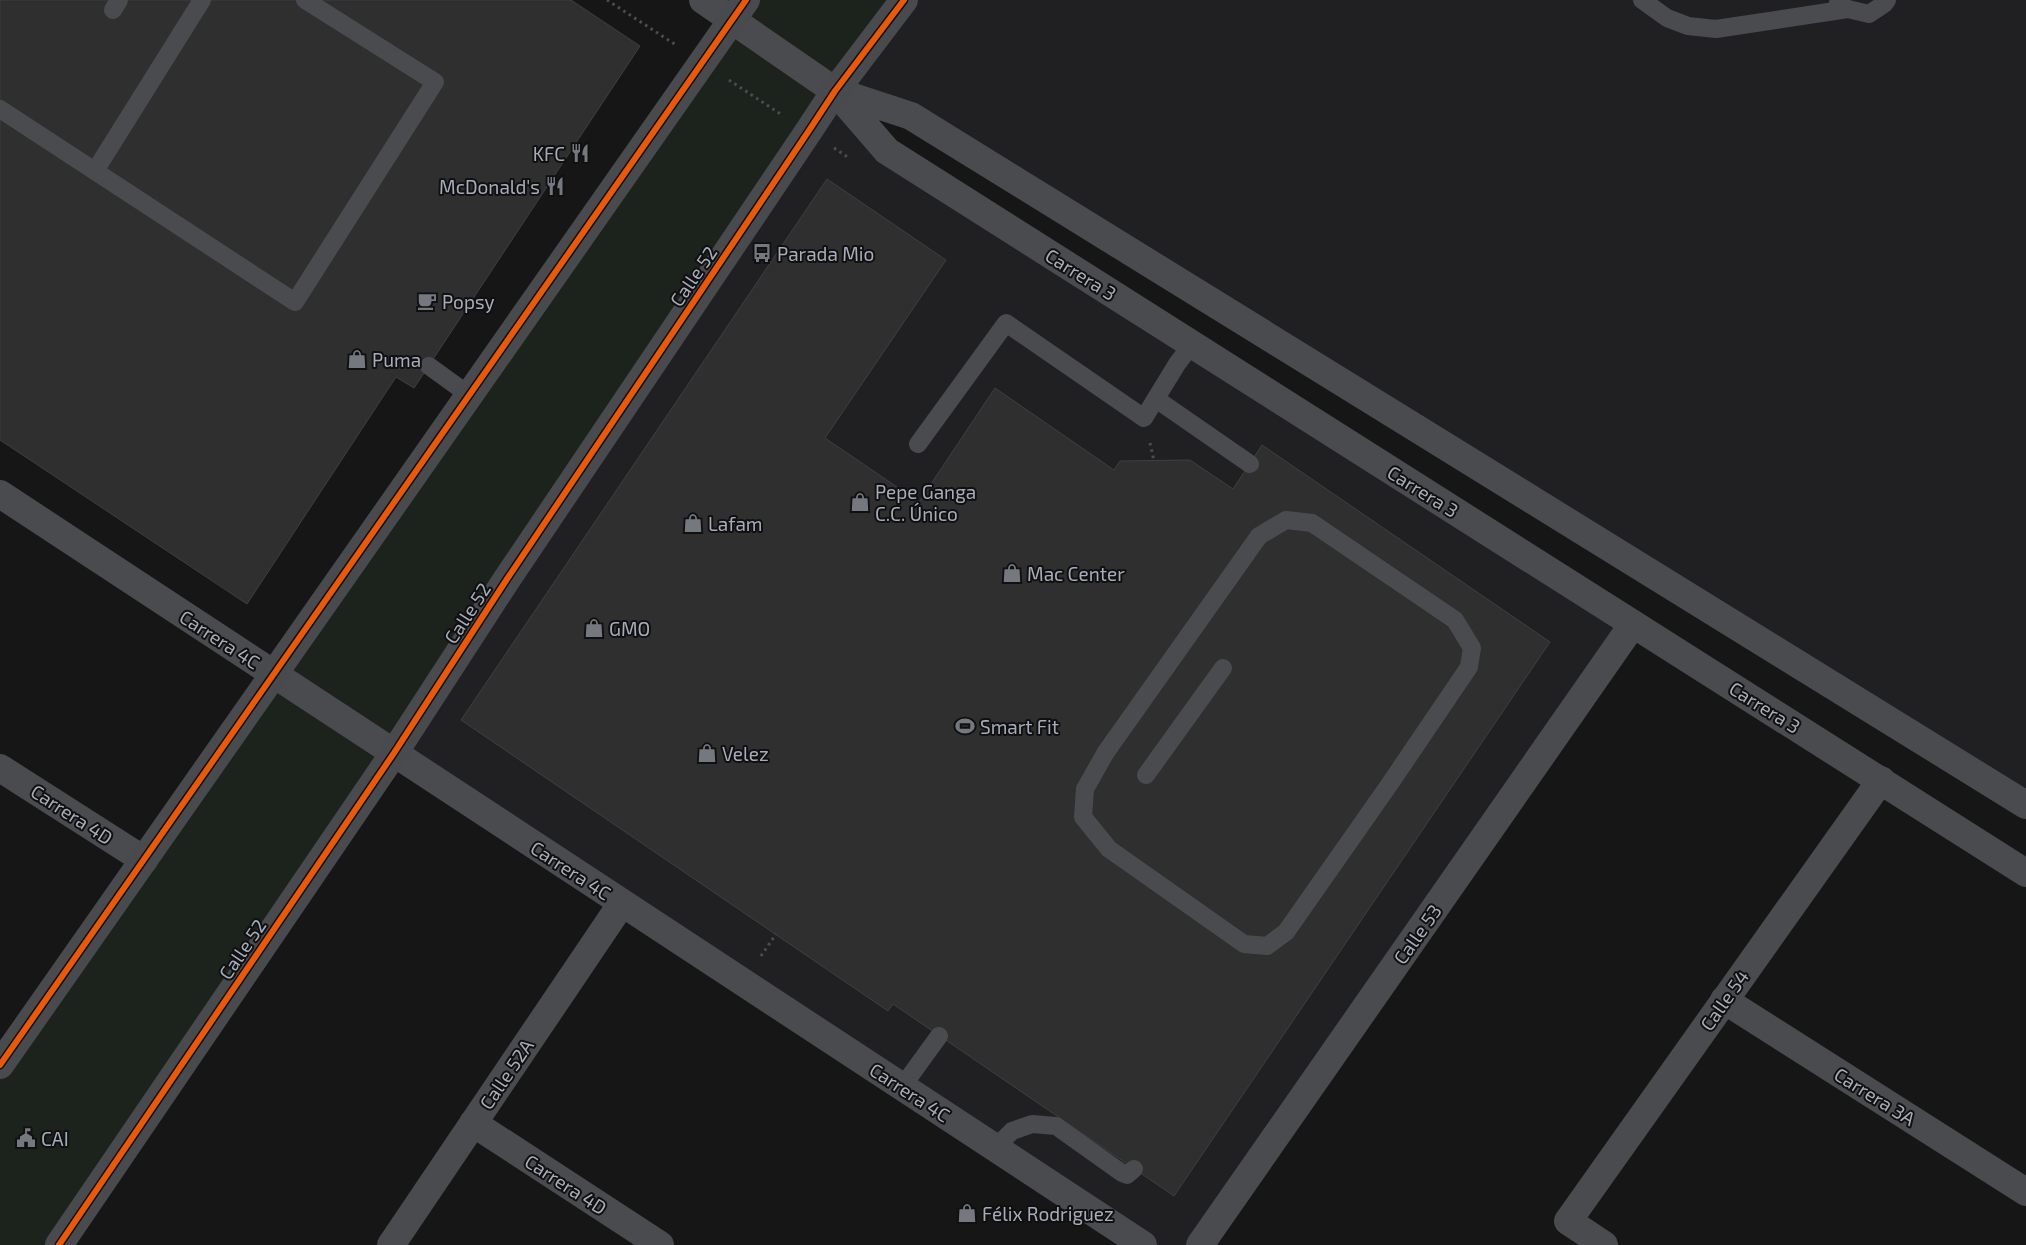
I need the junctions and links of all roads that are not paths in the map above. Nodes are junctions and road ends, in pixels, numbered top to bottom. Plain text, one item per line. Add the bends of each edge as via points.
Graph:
1 (202, 0) edge
2 (305, 0) edge
3 (702, 0) edge
4 (904, 0) edge
5 (1642, 0) edge
6 (1887, 0) edge
7 (1841, 4) edge
8 (739, 10) edge
9 (836, 91) junction
10 (0, 109) edge
11 (95, 171) junction
12 (1192, 344) junction
13 (429, 366) dead end
14 (468, 395) junction
15 (1156, 399) junction
16 (918, 444) dead end
17 (1250, 464) dead end
18 (0, 494) edge
19 (1633, 624) junction
20 (1223, 668) dead end
21 (274, 674) junction
22 (394, 753) junction
23 (0, 768) edge
24 (1146, 775) dead end
25 (1880, 780) junction
26 (2026, 805) edge
27 (144, 860) junction
28 (2026, 873) edge
29 (622, 902) junction
30 (1267, 946) joint
31 (1724, 1000) junction
32 (939, 1036) dead end
33 (0, 1065) edge
34 (902, 1087) junction
35 (473, 1123) junction
36 (995, 1148) junction
37 (1134, 1169) dead end
38 (2026, 1192) edge
39 (59, 1245) edge
40 (391, 1245) edge
41 (660, 1245) edge
42 (1143, 1245) edge
43 (1200, 1245) edge
44 (1604, 1245) edge

1 - 11 lane
2 - 11 lane via 435,82 295,302
3 - 8 street, Carrera 3
4 - 9 main road, Calle 52
5 - 7 lane via 1667,18 1688,26 1716,29
6 - 7 lane via 1869,14
8 - 9 street, Carrera 3
8 - 14 main road
9 - 12 street, Carrera 3 via 887,151
9 - 22 main road, Calle 52
9 - 26 street, Carrera 3 via 911,116
10 - 11 lane
12 - 15 lane
12 - 19 street, Carrera 3
13 - 14 lane
14 - 21 main road
15 - 16 lane via 1144,418 1006,323
15 - 17 lane
18 - 21 street, Carrera 4C
19 - 25 street, Carrera 3
19 - 43 street, Calle 53
20 - 24 lane
21 - 22 street, Carrera 4C
21 - 27 main road
22 - 29 street, Carrera 4C
22 - 39 main road, Calle 52
23 - 27 street, Carrera 4D
25 - 28 street, Carrera 3
25 - 31 street, Calle 54
27 - 33 main road
29 - 34 street, Carrera 4C
29 - 35 street, Calle 52A
30 - 30 lane via 1286,932 1389,786 1469,667 1472,648 1455,620 1312,523 1286,520 1259,536 1106,752 1084,790 1083,817 1109,849 1244,944
31 - 38 street, Carrera 3A
31 - 44 street, Calle 54 via 1568,1221
32 - 34 lane
34 - 36 street, Carrera 4C
35 - 40 street, Calle 52A
35 - 41 street, Carrera 4D
36 - 37 lane via 1012,1131 1032,1124 1056,1126 1122,1173 1127,1175
36 - 42 street, Carrera 4C

